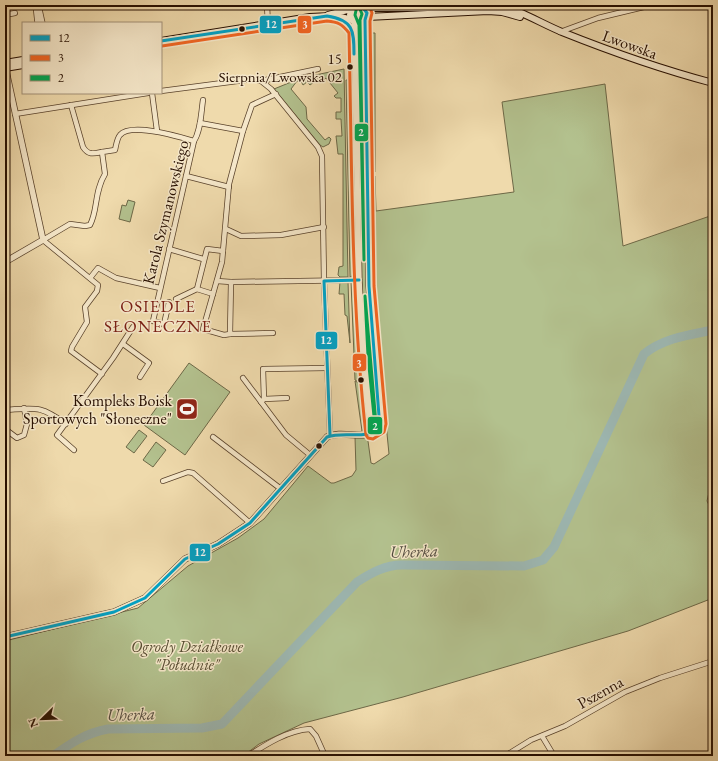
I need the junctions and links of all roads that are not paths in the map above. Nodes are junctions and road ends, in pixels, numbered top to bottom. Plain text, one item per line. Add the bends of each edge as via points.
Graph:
1 (37, 5) edge
2 (267, 5) edge
3 (482, 5) edge
4 (494, 5) edge
5 (652, 5) edge
6 (352, 6) edge
7 (365, 6) edge
8 (460, 8) edge
9 (516, 8) edge
10 (376, 12) junction
11 (502, 12) junction
12 (15, 13) dead end
13 (338, 14) junction
14 (5, 15) edge
15 (366, 18) junction
16 (353, 21) junction
17 (38, 22) edge
18 (42, 22) edge
19 (540, 22) junction
20 (268, 25) junction
21 (354, 32) junction
22 (366, 32) junction
23 (560, 32) junction
24 (162, 41) edge
25 (22, 60) edge
26 (5, 63) edge
27 (22, 65) edge
28 (5, 67) edge
29 (318, 69) dead end
30 (261, 81) junction
31 (713, 83) edge
32 (162, 91) edge
33 (142, 94) edge
34 (152, 94) edge
35 (276, 94) junction
36 (203, 100) dead end
37 (71, 105) junction
38 (15, 114) junction
39 (200, 123) junction
40 (157, 131) junction
41 (243, 131) junction
42 (194, 141) junction
43 (102, 152) junction
44 (186, 176) junction
45 (229, 187) junction
46 (324, 227) junction
47 (226, 229) junction
48 (43, 240) junction
49 (169, 249) junction
50 (223, 251) junction
51 (203, 259) junction
52 (5, 262) edge
53 (90, 278) junction
54 (359, 280) junction
55 (217, 281) junction
56 (324, 281) junction
57 (231, 282) junction
58 (160, 288) junction
59 (197, 289) junction
60 (213, 294) junction
61 (176, 299) dead end
62 (169, 302) dead end
63 (325, 318) junction
64 (331, 318) dead end
65 (133, 327) dead end
66 (273, 333) dead end
67 (230, 334) junction
68 (123, 344) junction
69 (327, 368) junction
70 (102, 374) junction
71 (140, 377) dead end
72 (243, 378) dead end
73 (287, 398) dead end
74 (328, 398) junction
75 (334, 398) dead end
76 (263, 400) junction
77 (24, 408) junction
78 (5, 410) edge
79 (66, 424) junction
80 (5, 429) edge
81 (371, 434) junction
82 (330, 435) junction
83 (213, 437) dead end
84 (74, 450) dead end
85 (310, 455) junction
86 (163, 481) dead end
87 (281, 489) junction
88 (250, 523) junction
89 (5, 637) edge
90 (713, 661) edge
91 (542, 736) junction
92 (248, 756) edge
93 (325, 756) edge
94 (505, 756) edge
95 (554, 756) edge

1 - 17 street
1 - 18 street
2 - 20 street
3 - 8 main road, Lwowska
4 - 9 main road, Lwowska
5 - 23 street via 598,18
6 - 13 main road
6 - 16 main road via 350,15
7 - 10 main road, Lwowska
7 - 15 main road
8 - 10 main road, Lwowska
8 - 10 main road, Lwowska
8 - 11 main road, Lwowska
9 - 11 street, Lwowska
9 - 19 main road, Lwowska via 522,15
10 - 15 main road, Lwowska
10 - 22 street
11 - 19 main road, Lwowska
12 - 14 street
13 - 16 main road
13 - 20 main road
13 - 21 street
15 - 16 main road, Lwowska via 359,23
15 - 22 street
16 - 21 street
19 - 23 main road, Lwowska
20 - 24 main road
21 - 54 street
22 - 81 street via 369,286 381,424 380,429
23 - 31 main road, Lwowska via 660,69
25 - 26 main road
27 - 28 main road
28 - 38 street
29 - 30 street
30 - 32 street via 252,79
30 - 35 street
33 - 37 street
34 - 40 street
35 - 41 street via 252,105
35 - 46 street via 312,138 320,152
36 - 39 street, Karola Szymanowskiego
37 - 38 street
37 - 43 street via 82,147 90,154
38 - 48 street
39 - 41 street
39 - 42 street, Karola Szymanowskiego
40 - 42 street
40 - 43 street via 124,132 119,136 115,150
41 - 45 street
42 - 44 street, Karola Szymanowskiego
43 - 48 street via 105,174 100,181 90,225 70,224
44 - 45 street
44 - 49 street, Karola Szymanowskiego
45 - 47 street
46 - 47 street via 281,235 241,236
46 - 56 street
47 - 50 street
48 - 52 street
48 - 53 street
49 - 51 street
49 - 58 street, Karola Szymanowskiego
50 - 51 street via 206,248
50 - 55 street
51 - 59 street
53 - 58 street via 98,268 116,278
53 - 70 street via 97,284 98,290 86,307 87,322 71,351
54 - 56 street
54 - 81 street via 362,356
55 - 57 street
55 - 60 street
56 - 57 street
56 - 63 street
57 - 67 street
58 - 62 street, Karola Szymanowskiego via 153,321 164,324
59 - 60 street
59 - 61 street
60 - 67 street via 203,329 224,335
63 - 64 street
63 - 69 street
65 - 68 street
66 - 67 street
68 - 70 street
68 - 71 street via 149,363
69 - 74 street
69 - 76 street via 263,369
70 - 79 street
72 - 76 street
73 - 76 street
74 - 75 street
74 - 82 street
76 - 85 street via 286,435
77 - 78 street
77 - 79 street via 33,407 51,413
77 - 80 street via 27,424 24,435 17,438
79 - 84 street via 57,435
81 - 82 street
82 - 85 street
83 - 87 street
85 - 87 street
86 - 88 street via 188,472 193,473
87 - 88 street
88 - 89 street via 218,544 185,559 146,598 129,606 114,612
90 - 91 street, Pszenna via 625,692 566,726
91 - 94 street, Pszenna
91 - 95 street
92 - 93 street via 265,745 301,730 310,729

